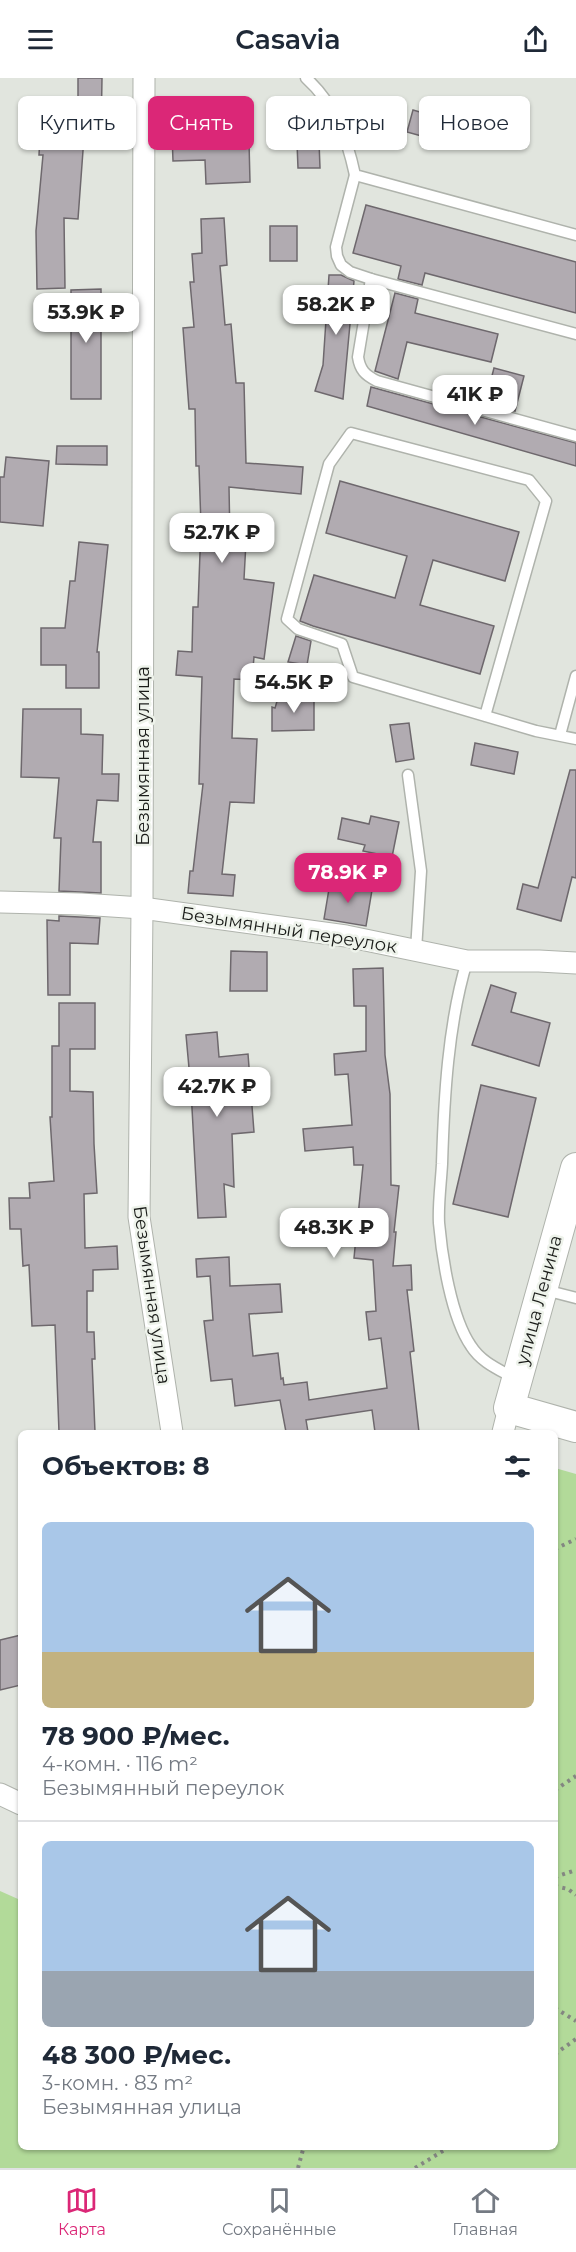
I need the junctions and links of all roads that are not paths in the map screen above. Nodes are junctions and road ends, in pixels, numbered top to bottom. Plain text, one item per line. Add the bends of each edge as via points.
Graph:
1 (144, 78) edge
2 (306, 78) edge
3 (355, 175) junction
4 (576, 235) edge
5 (370, 279) junction
6 (576, 334) edge
7 (576, 436) edge
8 (576, 676) edge
9 (485, 716) junction
10 (560, 735) junction
11 (576, 739) edge
12 (408, 775) dead end
13 (0, 902) edge
14 (142, 908) junction
15 (416, 950) junction
16 (467, 961) junction
17 (576, 963) edge
18 (576, 1168) edge
19 (542, 1289) junction
20 (576, 1298) edge
21 (510, 1407) edge
22 (576, 1427) edge
23 (171, 1430) edge
24 (0, 1794) edge
25 (18, 1803) edge

1 - 14 street, Безымянная улица
2 - 3 lane via 335,114
3 - 4 lane
3 - 5 lane via 337,256 350,272
5 - 6 lane
5 - 7 lane via 358,357 366,375
8 - 10 lane
9 - 9 lane via 353,677 342,644 298,629 287,619 329,465 351,433 529,480 546,501
9 - 10 lane
10 - 11 lane
12 - 15 lane via 421,871
13 - 14 street, Безымянный переулок
14 - 15 street, Безымянный переулок via 346,936
14 - 23 street, Безымянная улица via 139,1217
15 - 16 street, Безымянный переулок
16 - 17 street, Безымянный переулок
16 - 21 lane via 459,986 443,1123 439,1220 459,1320 469,1344
18 - 19 street, улица Ленина
19 - 20 lane
19 - 21 street, улица Ленина
21 - 22 street
24 - 25 street

